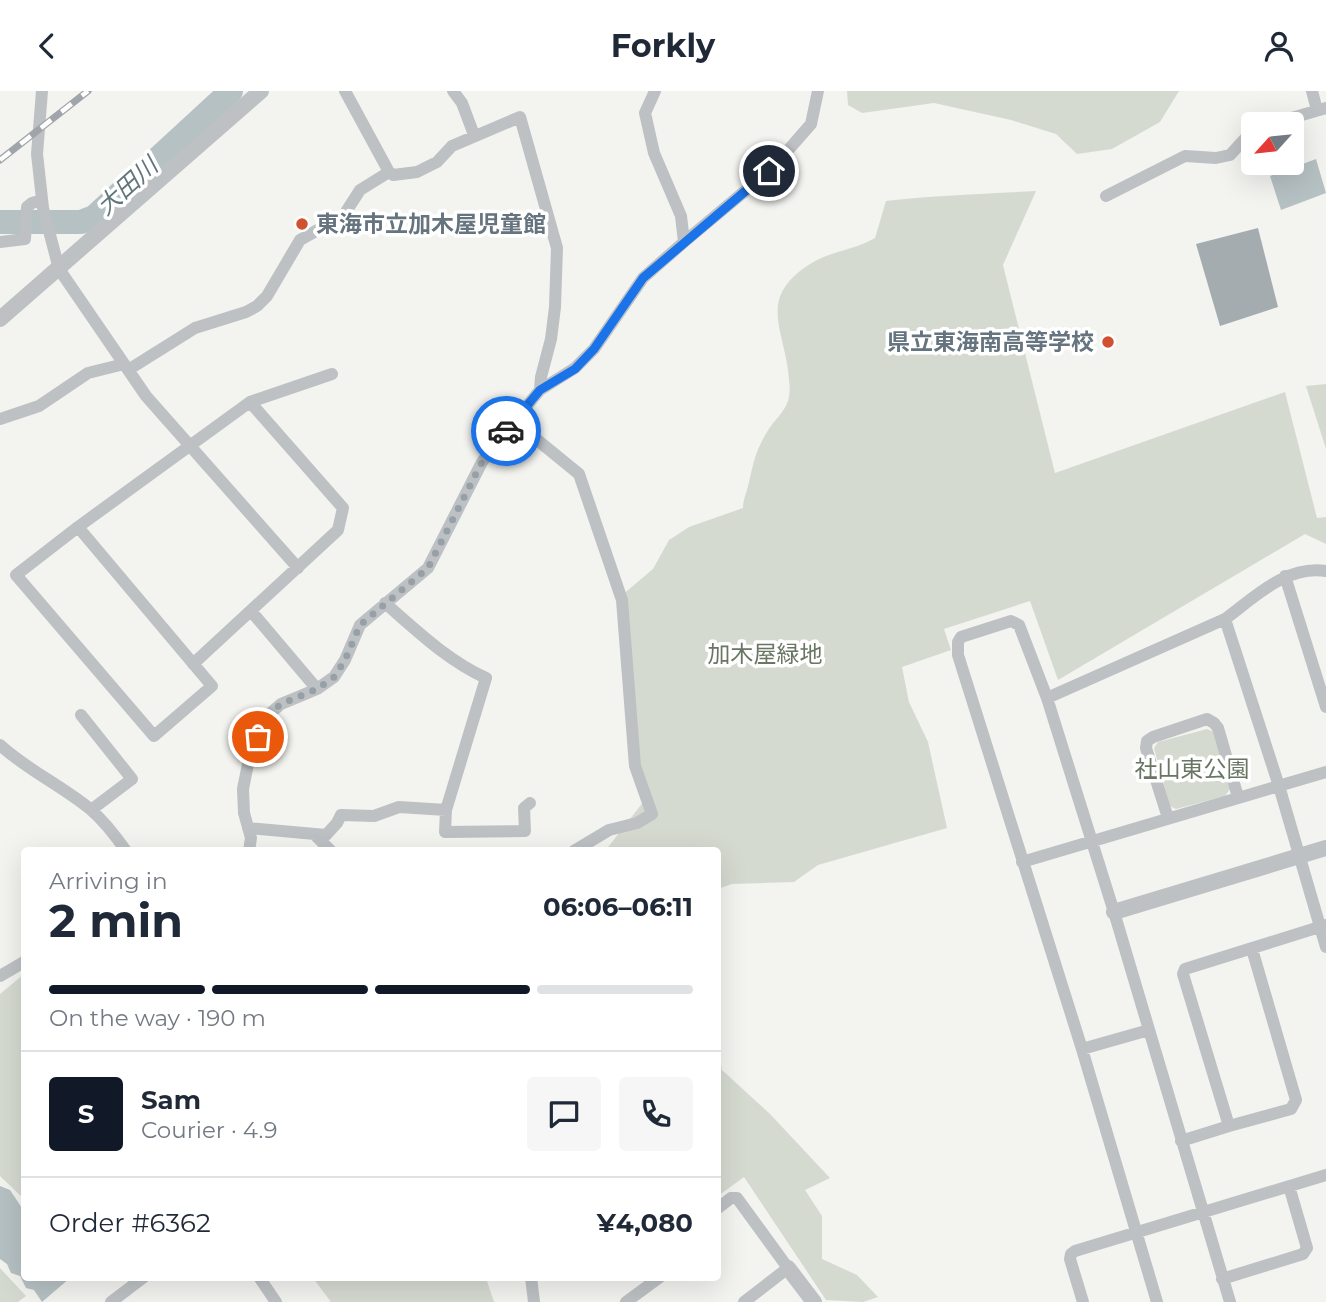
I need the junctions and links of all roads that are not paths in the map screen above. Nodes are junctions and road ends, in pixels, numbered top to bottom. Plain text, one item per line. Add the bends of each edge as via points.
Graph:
1 (42, 91) edge
2 (261, 91) edge
3 (345, 91) edge
4 (453, 91) edge
5 (655, 91) edge
6 (818, 91) edge
7 (1312, 91) edge
8 (1321, 109) edge
9 (1304, 114) edge
10 (474, 135) junction
11 (1241, 143) edge
12 (389, 171) junction
13 (1106, 196) dead end
14 (42, 204) junction
15 (0, 242) edge
16 (684, 242) junction
17 (59, 269) junction
18 (0, 319) edge
19 (126, 367) junction
20 (332, 374) dead end
21 (540, 390) junction
22 (250, 402) junction
23 (0, 419) edge
24 (514, 421) junction
25 (189, 444) junction
26 (78, 527) junction
27 (298, 568) junction
28 (1326, 571) edge
29 (1285, 576) junction
30 (384, 603) junction
31 (251, 611) junction
32 (1225, 619) junction
33 (193, 664) junction
34 (317, 689) junction
35 (1047, 698) junction
36 (1326, 707) edge
37 (81, 715) dead end
38 (0, 745) edge
39 (1326, 772) edge
40 (1279, 786) junction
41 (1238, 797) junction
42 (530, 803) dead end
43 (91, 810) junction
44 (446, 810) junction
45 (1168, 818) junction
46 (248, 828) junction
47 (314, 834) junction
48 (1092, 842) junction
49 (123, 847) edge
50 (250, 847) edge
51 (327, 847) edge
52 (581, 847) edge
53 (1326, 848) edge
54 (1299, 856) junction
55 (1022, 862) junction
56 (1114, 912) junction
57 (1323, 926) edge
58 (1326, 947) edge
59 (1252, 949) junction
60 (21, 964) edge
61 (0, 976) edge
62 (1149, 1030) junction
63 (1082, 1049) junction
64 (1229, 1126) junction
65 (1181, 1142) junction
66 (1326, 1175) edge
67 (1289, 1186) junction
68 (721, 1206) edge
69 (1202, 1213) junction
70 (1137, 1234) junction
71 (789, 1268) junction
72 (1222, 1279) junction
73 (139, 1281) edge
74 (262, 1281) edge
75 (531, 1281) edge
76 (655, 1281) edge
77 (749, 1301) edge
78 (111, 1302) edge
79 (276, 1302) edge
80 (534, 1302) edge
81 (626, 1302) edge
82 (814, 1302) edge
83 (1083, 1302) edge
84 (1157, 1302) edge
85 (1230, 1302) edge

1 - 14 street via 37,154
2 - 17 street
3 - 12 street
4 - 10 street
5 - 16 street via 645,113 654,153 681,216
6 - 16 street via 811,124 790,148
7 - 8 street
8 - 9 street
10 - 12 street via 416,172 394,175
10 - 21 street via 520,117 557,248 555,307
11 - 13 street via 1230,155 1185,156
12 - 19 street via 360,190 344,215 300,240 257,306 195,328
14 - 15 street via 27,207 26,239
14 - 17 street
16 - 21 street via 643,278 575,369
17 - 18 street
17 - 19 street
19 - 23 street via 88,373 39,406
19 - 25 street
20 - 22 street
21 - 24 street
22 - 25 street
22 - 27 street via 343,508 338,530
24 - 30 street via 482,462 428,568
24 - 52 street via 579,474 622,600 635,766 652,814 609,830
25 - 26 street
25 - 27 street
26 - 33 street
26 - 33 street via 16,576 154,736 212,686
27 - 31 street
28 - 29 street via 1311,569
29 - 32 street
29 - 36 street
30 - 34 street via 360,625 334,677
30 - 44 street via 441,652 485,678
31 - 33 street
31 - 34 street
32 - 35 street
32 - 40 street
34 - 46 street via 281,704 267,716 248,758 243,789
35 - 48 street
35 - 55 street via 1019,625 1011,621 961,637 958,655
37 - 43 street via 132,779
38 - 43 street
39 - 40 street
40 - 41 street
40 - 54 street
41 - 45 street
41 - 45 street via 1218,728 1208,719 1147,741
42 - 44 street via 524,809 525,831 445,832
43 - 49 street
44 - 47 street via 399,807 374,816 341,815 326,835
45 - 48 street
46 - 47 street
46 - 50 street
47 - 51 street
48 - 55 street
48 - 56 street
53 - 54 street
54 - 56 street
54 - 57 street
55 - 63 street
56 - 62 street
57 - 58 street
57 - 59 street
59 - 64 street via 1296,1100 1291,1109
59 - 64 street via 1188,967 1183,974
60 - 61 street
62 - 63 street
62 - 65 street
63 - 70 street
64 - 65 street
65 - 69 street
66 - 67 street
67 - 69 street
67 - 72 street via 1307,1248 1303,1254
68 - 71 street via 737,1198
69 - 70 street
69 - 72 street
70 - 83 street via 1071,1254
70 - 84 street
71 - 77 street
71 - 82 street
72 - 85 street
73 - 78 street
74 - 79 street
75 - 80 street
76 - 81 street

